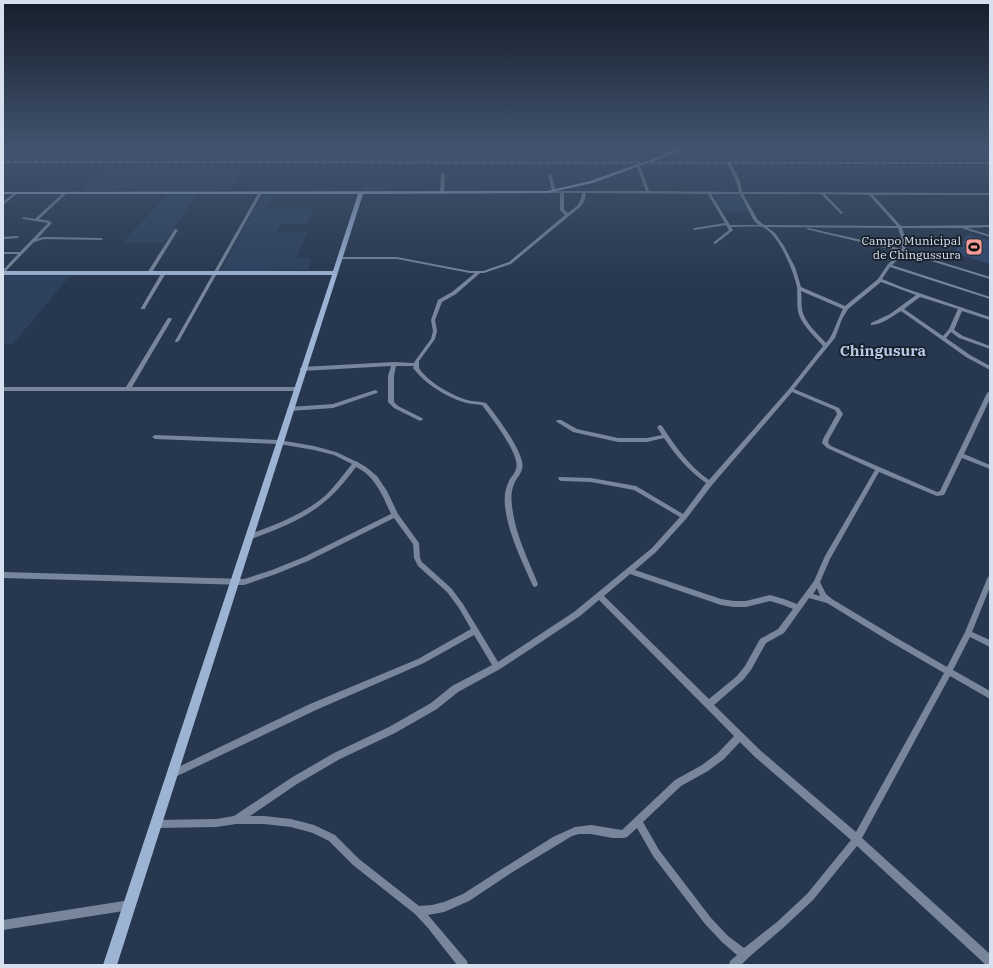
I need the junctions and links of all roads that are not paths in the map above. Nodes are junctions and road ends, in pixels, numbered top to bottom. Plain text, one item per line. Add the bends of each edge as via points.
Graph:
1 (528, 192) edge
2 (549, 192) edge
3 (698, 192) edge
4 (709, 192) edge
5 (715, 192) edge
6 (3, 193) edge
7 (16, 193) junction
8 (65, 193) junction
9 (260, 193) junction
10 (360, 193) junction
11 (442, 193) joint
12 (562, 193) junction
13 (584, 193) junction
14 (648, 193) joint
15 (741, 193) junction
16 (822, 193) junction
17 (870, 193) junction
18 (990, 194) edge
19 (3, 204) edge
20 (841, 213) dead end
21 (567, 215) junction
22 (24, 218) dead end
23 (36, 220) junction
24 (729, 225) junction
25 (763, 226) junction
26 (798, 226) junction
27 (899, 226) junction
28 (962, 226) junction
29 (990, 226) edge
30 (695, 229) dead end
31 (176, 230) dead end
32 (990, 236) edge
33 (17, 237) dead end
34 (3, 238) edge
35 (101, 239) dead end
36 (32, 241) junction
37 (715, 243) dead end
38 (904, 252) junction
39 (3, 253) edge
40 (20, 254) junction
41 (339, 258) junction
42 (889, 265) junction
43 (3, 273) edge
44 (149, 273) junction
45 (164, 273) junction
46 (216, 273) junction
47 (334, 273) junction
48 (478, 273) junction
49 (990, 278) edge
50 (880, 280) junction
51 (799, 288) junction
52 (919, 295) junction
53 (990, 298) edge
54 (143, 308) dead end
55 (846, 308) junction
56 (902, 309) junction
57 (960, 309) junction
58 (170, 319) dead end
59 (990, 319) edge
60 (873, 324) dead end
61 (951, 330) junction
62 (943, 338) junction
63 (177, 341) dead end
64 (826, 346) junction
65 (990, 348) edge
66 (394, 364) junction
67 (416, 365) junction
68 (990, 368) edge
69 (302, 369) junction
70 (3, 389) edge
71 (128, 389) junction
72 (296, 390) junction
73 (791, 390) junction
74 (375, 392) dead end
75 (990, 393) edge
76 (290, 409) junction
77 (420, 419) dead end
78 (559, 421) dead end
79 (660, 427) dead end
80 (665, 436) junction
81 (155, 437) dead end
82 (279, 442) junction
83 (960, 455) junction
84 (356, 463) junction
85 (990, 467) edge
86 (878, 469) junction
87 (561, 479) dead end
88 (710, 483) junction
89 (395, 515) junction
90 (684, 517) junction
91 (249, 537) junction
92 (630, 571) junction
93 (3, 575) edge
94 (990, 579) edge
95 (234, 582) junction
96 (817, 582) junction
97 (535, 584) dead end
98 (807, 594) junction
99 (598, 596) junction
100 (830, 601) junction
101 (798, 608) junction
102 (474, 631) junction
103 (968, 633) junction
104 (990, 644) edge
105 (497, 667) junction
106 (949, 671) junction
107 (990, 695) edge
108 (708, 704) junction
109 (740, 736) junction
110 (172, 775) junction
111 (236, 820) junction
112 (638, 822) junction
113 (156, 824) junction
114 (857, 839) junction
115 (130, 905) junction
116 (418, 911) junction
117 (3, 925) edge
118 (744, 954) junction
119 (990, 961) edge
120 (110, 965) edge
121 (463, 965) edge
122 (734, 965) edge

1 - 11 street
2 - 12 street
3 - 14 street
4 - 24 street
5 - 15 street
6 - 7 street
7 - 8 street
7 - 19 street
8 - 9 street
8 - 23 street
9 - 10 street
9 - 46 street
10 - 11 street
10 - 41 street
12 - 13 street
12 - 21 street via 562,210
13 - 14 street
13 - 21 street via 580,205
15 - 16 street
15 - 25 street via 756,221
16 - 17 street
16 - 20 street
17 - 18 street
17 - 27 street
21 - 48 street via 510,263
22 - 23 street
23 - 36 street via 50,223
24 - 25 street
24 - 30 street
24 - 37 street via 730,231
25 - 26 street
25 - 51 street via 778,238 793,267
26 - 27 street
26 - 38 street
27 - 28 street
27 - 38 street
28 - 29 street
28 - 32 street
31 - 44 street
33 - 34 street
35 - 36 street via 44,238
36 - 40 street
38 - 42 street
38 - 49 street
39 - 40 street
40 - 43 street
41 - 47 street
41 - 48 street via 397,258
42 - 50 street
42 - 53 street
43 - 44 street
44 - 45 street
45 - 46 street
45 - 54 street
46 - 47 street
46 - 63 street
47 - 69 street
48 - 67 street via 454,293 440,300 433,320 432,339
50 - 52 street
50 - 55 street
51 - 55 street
51 - 64 street via 802,316
52 - 56 street
52 - 57 street
55 - 64 street via 835,334
56 - 60 street
56 - 62 street
57 - 59 street
57 - 61 street
58 - 71 street
61 - 62 street
61 - 65 street via 961,337
62 - 68 street
64 - 73 street
66 - 67 street
66 - 69 street
66 - 77 street via 391,376 391,402
67 - 97 street via 419,374 436,386 466,402 484,404 512,447 520,464 508,493 510,515 515,538
69 - 72 street
70 - 71 street
71 - 72 street
72 - 76 street
73 - 86 street via 837,409 840,414 826,443 829,447
73 - 88 street
74 - 76 street via 332,406
75 - 83 street
76 - 82 street
78 - 80 street via 575,431 618,440 647,440
79 - 80 street
80 - 88 street via 695,472
81 - 82 street
82 - 84 street via 314,448
82 - 91 street
83 - 85 street
83 - 86 street via 942,493 939,494
84 - 89 street via 376,478
84 - 91 street via 323,500 291,520
86 - 96 street via 827,558
87 - 90 street via 591,480 636,488
88 - 90 street
89 - 95 street via 299,562 252,580
89 - 102 street via 416,543 420,564 449,590
90 - 92 street via 663,542
91 - 95 street
92 - 99 street
92 - 101 street via 722,602 746,604 770,598
93 - 95 street
94 - 103 street
95 - 110 street
96 - 98 street
96 - 100 street via 824,596
98 - 100 street
98 - 101 street
99 - 105 street via 577,614
99 - 108 street
100 - 106 street
101 - 108 street via 781,631 763,641 740,678
102 - 105 street
102 - 110 street via 421,660 313,707
103 - 104 street
103 - 106 street
105 - 111 street via 456,689 434,706 294,781
106 - 107 street
106 - 114 street
108 - 109 street
109 - 112 street via 721,756 678,783
109 - 114 street via 780,774
110 - 113 street
111 - 113 street
111 - 116 street via 291,823 314,829 332,838 356,862
112 - 116 street via 624,834 617,835 596,828 578,830 552,843 454,905 434,911
112 - 118 street via 665,866 708,921
113 - 115 street
114 - 118 street via 810,897
114 - 119 street
115 - 117 street
115 - 120 street
116 - 121 street
118 - 122 street

